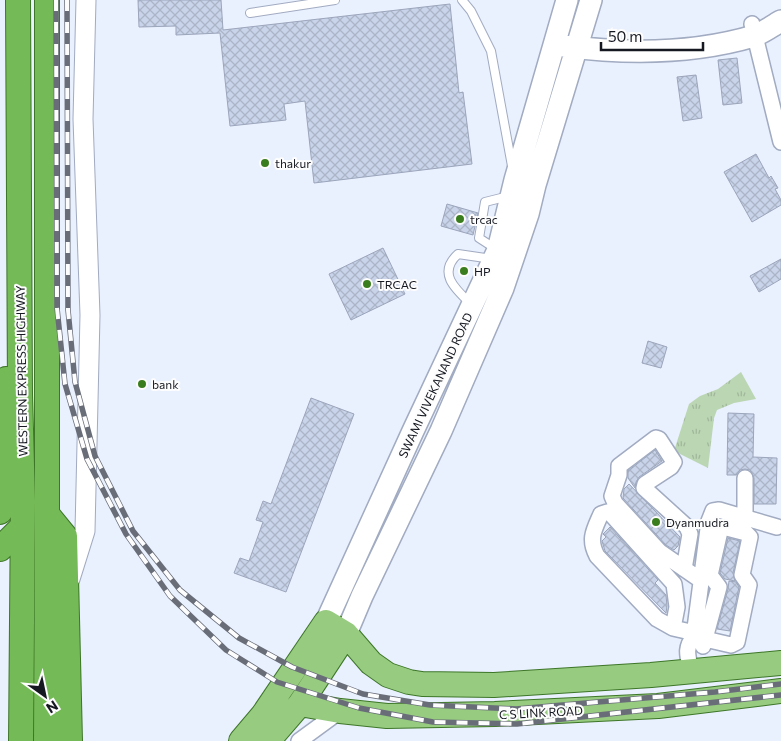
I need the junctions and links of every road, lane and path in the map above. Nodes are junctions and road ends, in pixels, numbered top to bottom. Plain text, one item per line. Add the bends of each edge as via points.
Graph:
1 (6, 0) edge
2 (18, 0) edge
3 (47, 0) edge
4 (86, 0) edge
5 (335, 0) edge
6 (462, 0) edge
7 (567, 0) edge
8 (591, 0) edge
9 (781, 9) edge
10 (250, 13) dead end
11 (781, 21) edge
12 (754, 30) junction
13 (555, 38) junction
14 (579, 42) junction
15 (781, 142) edge
16 (520, 187) junction
17 (496, 255) junction
18 (472, 305) junction
19 (745, 478) dead end
20 (0, 512) edge
21 (47, 514) junction
22 (745, 518) junction
23 (22, 527) junction
24 (777, 527) dead end
25 (0, 549) edge
26 (684, 569) junction
27 (702, 581) junction
28 (66, 592) junction
29 (336, 628) junction
30 (673, 628) junction
31 (699, 639) junction
32 (781, 663) edge
33 (701, 670) junction
34 (409, 682) junction
35 (781, 692) edge
36 (300, 704) junction
37 (340, 711) junction
38 (400, 716) junction
39 (301, 740) edge
40 (21, 741) edge
41 (46, 741) edge
42 (70, 741) edge
43 (241, 741) edge
44 (268, 741) edge

1 - 20 highway via 6,384
2 - 23 highway, WESTERN EXPRESS HIGHWAY
3 - 21 highway, WESTERN EXPRESS HIGHWAY
4 - 28 street via 83,119 90,315 85,532
5 - 10 lane
6 - 16 lane via 491,51
7 - 13 main road, SWAMI VIVEKANAND ROAD
8 - 14 main road, SWAMI VIVEKANAND ROAD
9 - 12 main road
11 - 12 main road
12 - 14 main road via 697,48 639,52
12 - 15 street
13 - 14 main road
13 - 16 main road, SWAMI VIVEKANAND ROAD
14 - 16 main road, SWAMI VIVEKANAND ROAD
16 - 17 main road, SWAMI VIVEKANAND ROAD
16 - 29 main road, SWAMI VIVEKANAND ROAD via 528,214 502,288 441,431 362,596
17 - 18 main road, SWAMI VIVEKANAND ROAD
17 - 18 lane via 458,254 451,261 448,269 453,286
18 - 29 main road, SWAMI VIVEKANAND ROAD via 412,430
19 - 22 street
21 - 28 highway via 65,536
21 - 41 highway, WESTERN EXPRESS HIGHWAY
22 - 24 street
22 - 27 street via 713,511
23 - 25 highway
23 - 40 highway, WESTERN EXPRESS HIGHWAY
26 - 26 street via 660,552 612,496 619,466 656,438 660,439 674,462 644,488 687,527 690,534
26 - 27 street
27 - 31 street
28 - 42 highway
29 - 34 main road via 371,663 388,675
29 - 36 main road, SWAMI VIVEKANAND ROAD
29 - 43 main road, SWAMI VIVEKANAND ROAD
30 - 30 street via 657,619 597,556 592,547 592,535 601,514 610,513 674,584 677,617
30 - 31 street
31 - 31 street via 719,588 710,575 720,531 723,527 746,533 750,537 742,575 749,585 737,642 731,646
31 - 33 street via 688,644 687,649
32 - 33 main road
33 - 34 main road via 494,685
34 - 38 main road
35 - 38 main road, C S LINK ROAD via 658,706
36 - 37 main road, C S LINK ROAD
36 - 44 main road, SWAMI VIVEKANAND ROAD
37 - 38 main road, C S LINK ROAD
37 - 39 street

